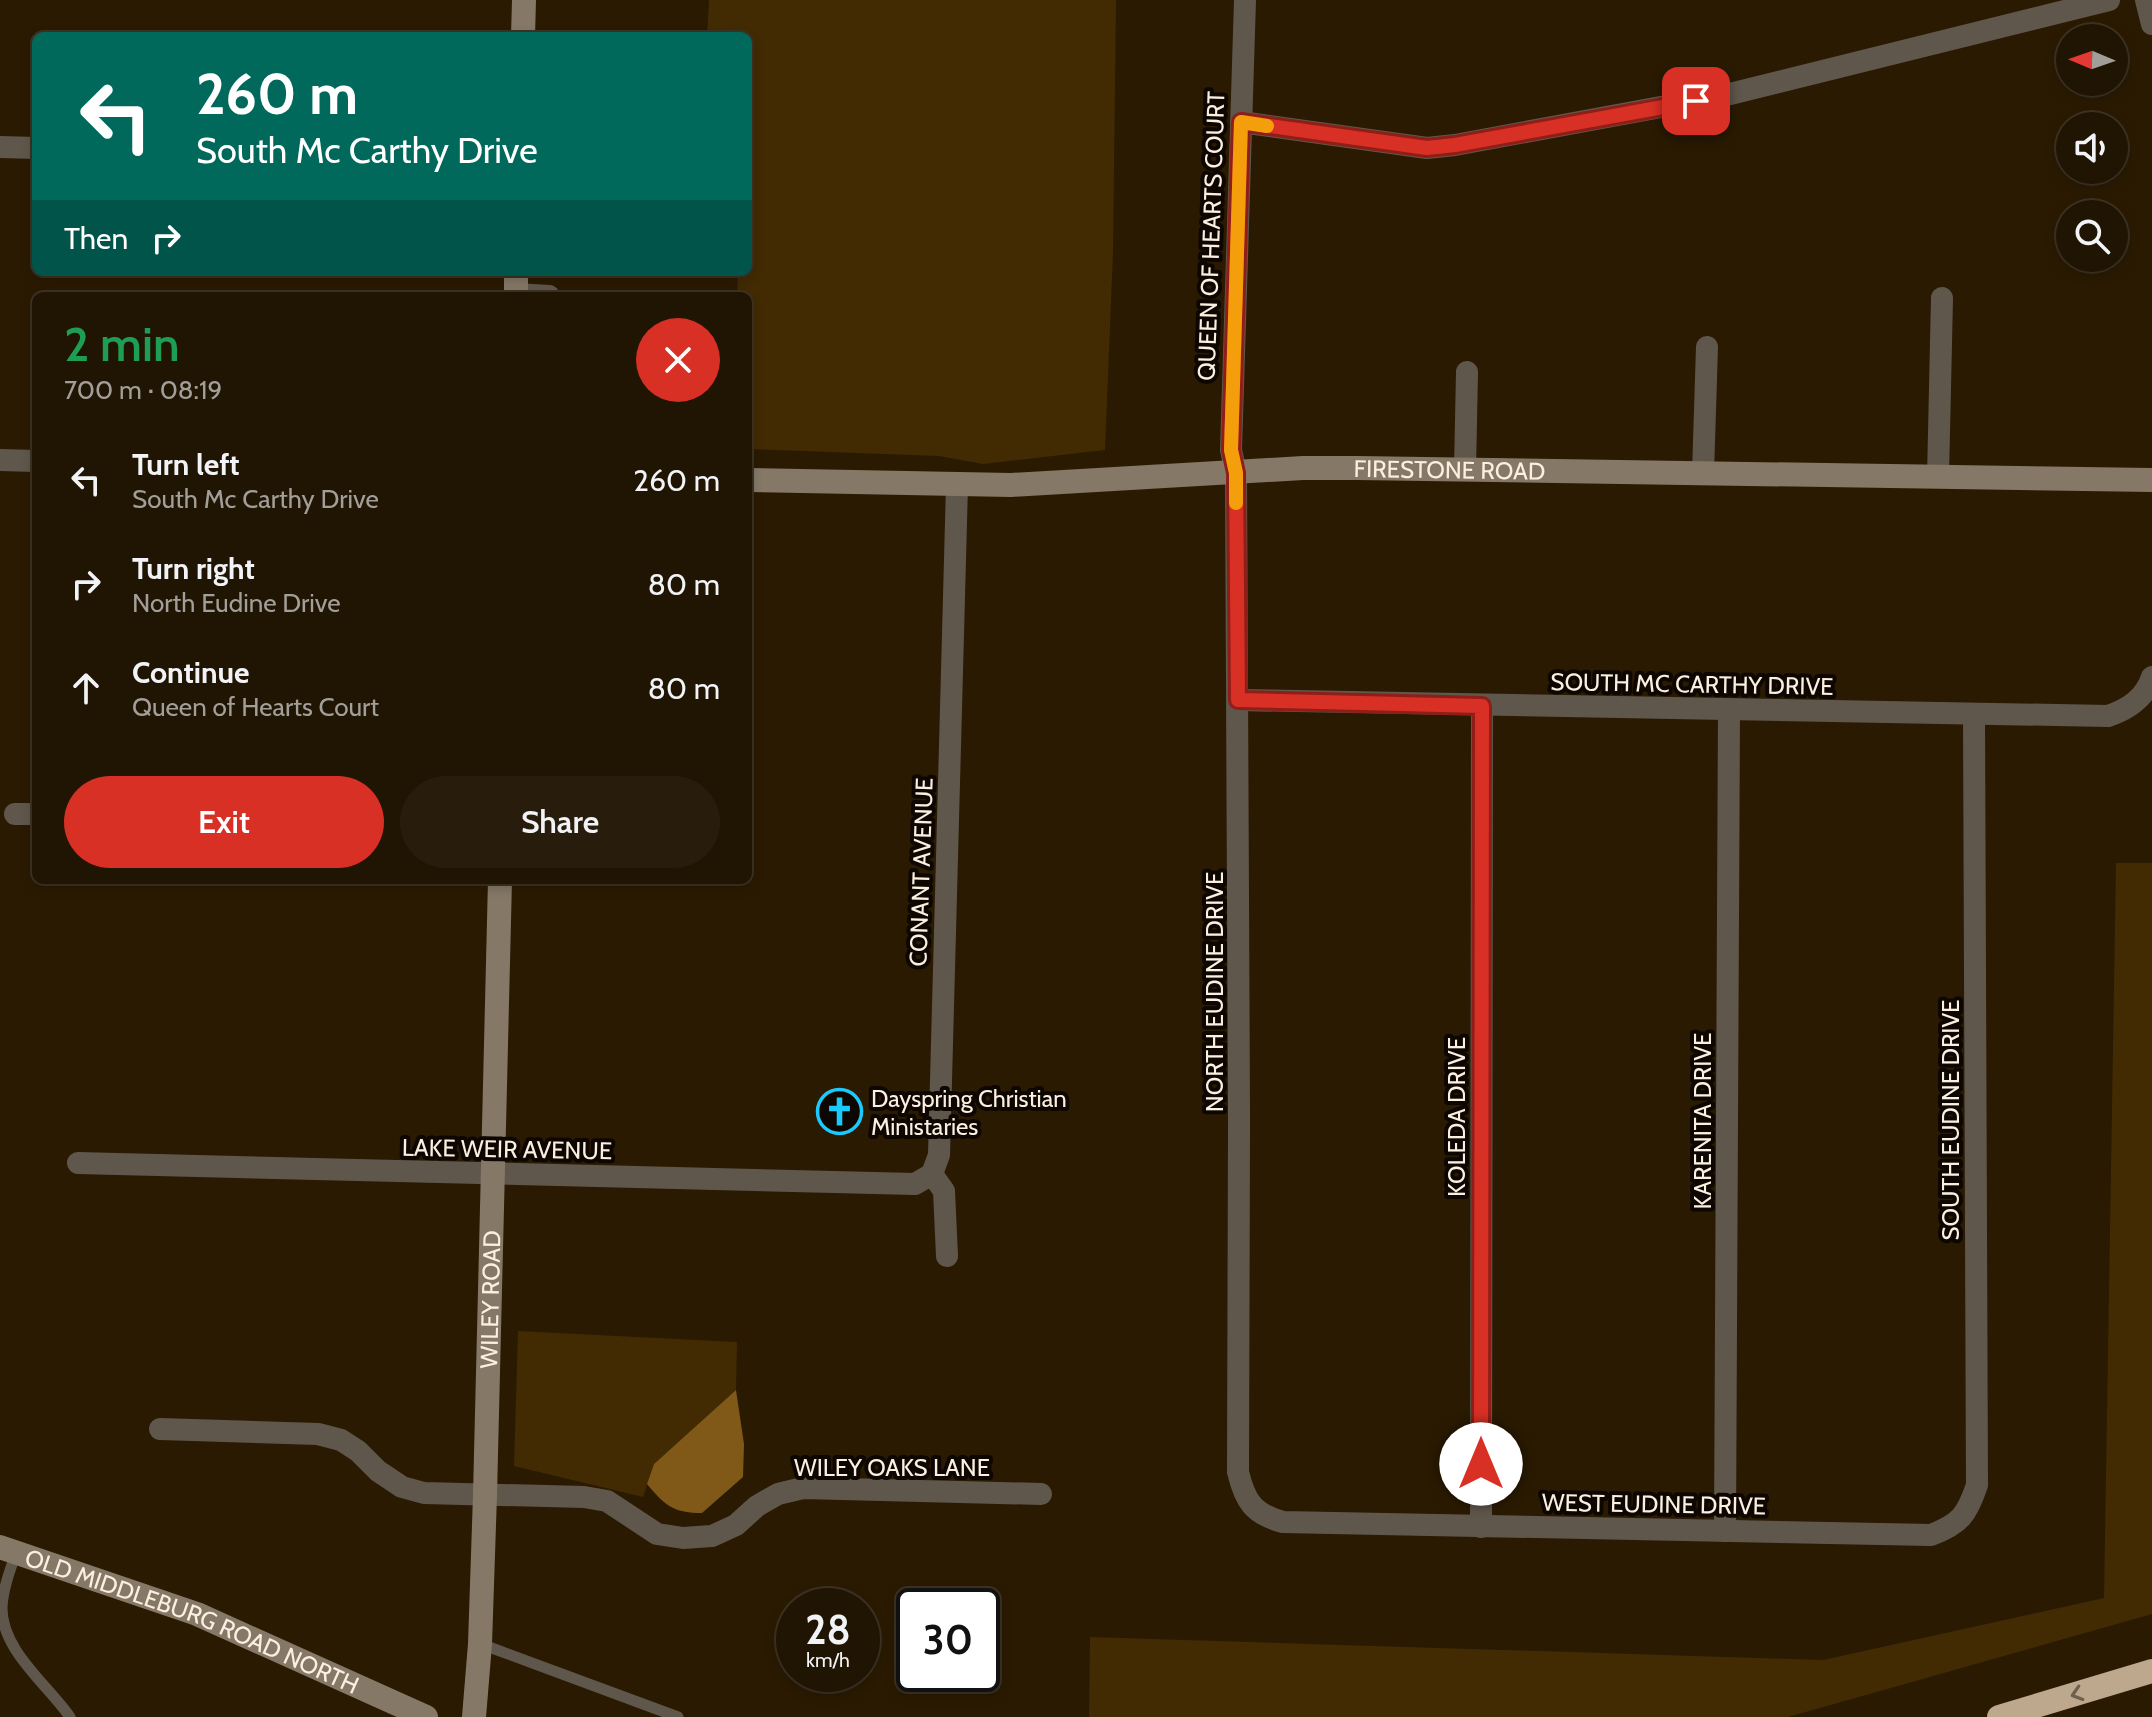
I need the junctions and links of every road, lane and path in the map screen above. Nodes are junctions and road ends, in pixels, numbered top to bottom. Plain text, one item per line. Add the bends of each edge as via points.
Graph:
1 (524, 0) edge
2 (1245, 0) edge
3 (2109, 0) edge
4 (2146, 0) edge
5 (2152, 24) edge
6 (523, 32) edge
7 (1241, 122) junction
8 (0, 147) edge
9 (32, 148) edge
10 (1942, 298) dead end
11 (1707, 347) dead end
12 (1467, 372) dead end
13 (0, 460) edge
14 (32, 461) edge
15 (1465, 470) junction
16 (1236, 473) junction
17 (1703, 473) junction
18 (1938, 477) junction
19 (752, 480) edge
20 (2152, 480) edge
21 (957, 485) junction
22 (2152, 677) edge
23 (1238, 700) junction
24 (1482, 706) junction
25 (1729, 710) junction
26 (1974, 714) junction
27 (500, 884) edge
28 (78, 1163) dead end
29 (932, 1174) junction
30 (492, 1175) junction
31 (947, 1256) dead end
32 (160, 1429) dead end
33 (1041, 1494) dead end
34 (485, 1495) junction
35 (1252, 1507) joint
36 (1960, 1521) joint
37 (1481, 1527) junction
38 (1725, 1531) junction
39 (8, 1549) edge
40 (480, 1644) junction
41 (2152, 1671) edge
42 (70, 1717) edge
43 (426, 1717) edge
44 (474, 1717) edge
45 (678, 1717) edge
46 (1999, 1717) edge

1 - 6 street
2 - 7 street, QUEEN OF HEARTS COURT
3 - 7 street via 1726,95 1455,145 1414,147
4 - 5 street
7 - 16 street, QUEEN OF HEARTS COURT via 1231,450
8 - 9 street
10 - 18 street
11 - 17 street
12 - 15 street
13 - 14 street
15 - 16 street, FIRESTONE ROAD via 1303,468
15 - 17 street, FIRESTONE ROAD
16 - 21 street, FIRESTONE ROAD
16 - 23 street, NORTH EUDINE DRIVE
17 - 18 street, FIRESTONE ROAD
18 - 20 street, FIRESTONE ROAD
19 - 21 street, FIRESTONE ROAD
21 - 29 street, CONANT AVENUE via 940,1139
22 - 26 street, SOUTH MC CARTHY DRIVE via 2126,710 2108,716
23 - 24 street, SOUTH MC CARTHY DRIVE
23 - 35 street, NORTH EUDINE DRIVE via 1238,1472
24 - 25 street, SOUTH MC CARTHY DRIVE
24 - 37 street, KOLEDA DRIVE
25 - 26 street, SOUTH MC CARTHY DRIVE
25 - 38 street, KARENITA DRIVE
26 - 36 street, SOUTH EUDINE DRIVE via 1977,1485
27 - 30 street, WILEY ROAD
28 - 30 street, LAKE WEIR AVENUE
29 - 30 street, LAKE WEIR AVENUE via 915,1184
29 - 31 street via 944,1191
30 - 34 street, WILEY ROAD
32 - 34 street, WILEY OAKS LANE via 318,1434 341,1440 402,1487
33 - 34 street, WILEY OAKS LANE via 803,1488 778,1494 712,1536 683,1538 657,1534 607,1501
34 - 40 street, WILEY ROAD
35 - 37 street, WEST EUDINE DRIVE via 1265,1518 1283,1522
36 - 38 street, WEST EUDINE DRIVE via 1931,1535
37 - 38 street, WEST EUDINE DRIVE
39 - 42 lane via 2,1617 18,1653
39 - 43 street, OLD MIDDLEBURG ROAD NORTH via 197,1614
40 - 44 street, WILEY ROAD
40 - 45 lane
41 -> 46 highway

